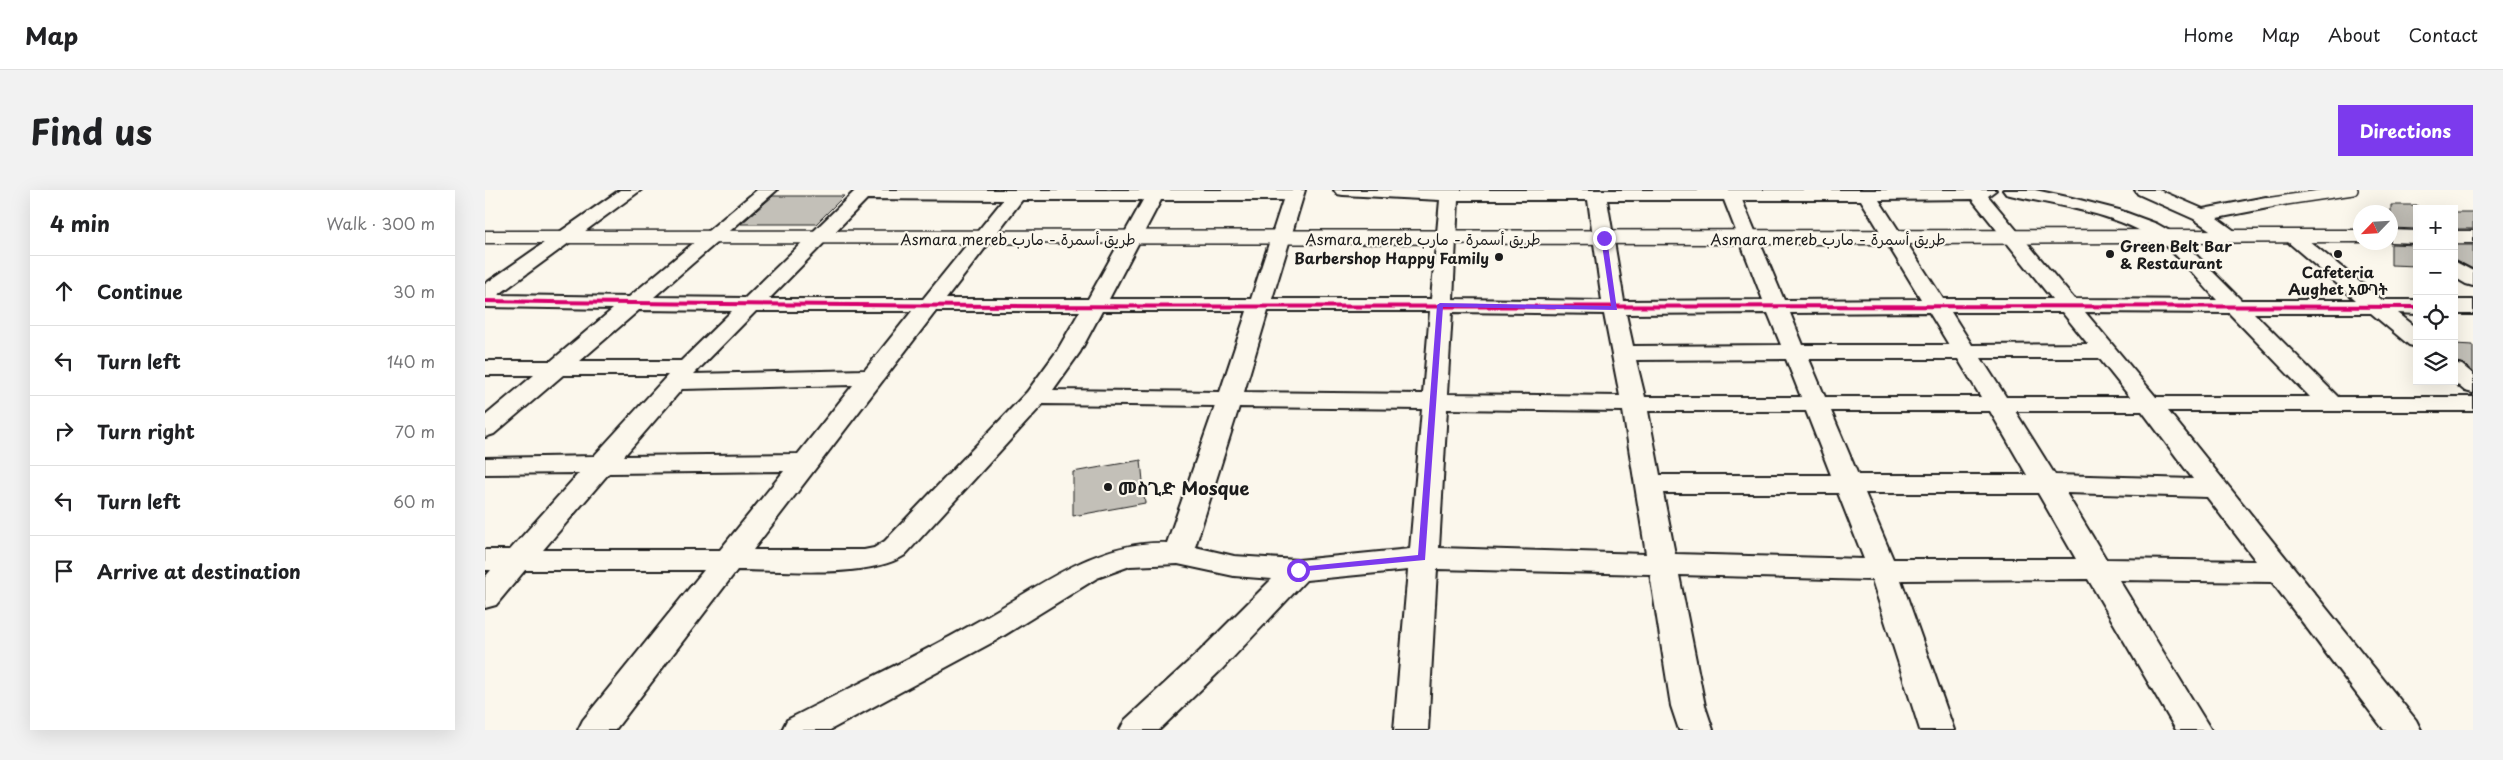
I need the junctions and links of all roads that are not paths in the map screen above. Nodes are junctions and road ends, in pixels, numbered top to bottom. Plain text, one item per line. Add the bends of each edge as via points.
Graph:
1 (632, 190) edge
2 (768, 190) edge
3 (1343, 190) edge
4 (2012, 190) edge
5 (2145, 190) edge
6 (2235, 190) edge
7 (2353, 190) edge
8 (864, 192) edge
9 (1018, 192) edge
10 (1156, 192) edge
11 (1596, 192) edge
12 (1730, 192) edge
13 (1982, 192) edge
14 (1295, 193) edge
15 (1450, 193) edge
16 (1866, 193) edge
17 (2266, 203) junction
18 (2201, 215) junction
19 (2291, 236) junction
20 (2353, 236) edge
21 (485, 237) edge
22 (565, 237) junction
23 (713, 237) junction
24 (2233, 237) junction
25 (2458, 237) edge
26 (2473, 237) edge
27 (818, 238) junction
28 (984, 238) junction
29 (1133, 238) junction
30 (1281, 238) junction
31 (1446, 238) junction
32 (1604, 238) junction
33 (1748, 238) junction
34 (1895, 238) junction
35 (2013, 238) junction
36 (2168, 238) junction
37 (2458, 271) edge
38 (2473, 280) edge
39 (485, 294) edge
40 (485, 301) edge
41 (633, 304) junction
42 (930, 304) junction
43 (1260, 304) junction
44 (1094, 305) junction
45 (1440, 305) junction
46 (1935, 305) junction
47 (2068, 305) junction
48 (750, 306) junction
49 (2234, 306) junction
50 (1779, 307) junction
51 (2377, 307) junction
52 (2413, 307) edge
53 (2458, 307) edge
54 (2473, 307) edge
55 (1614, 308) junction
56 (2413, 337) edge
57 (2105, 351) junction
58 (1965, 352) junction
59 (1623, 353) junction
60 (1797, 354) junction
61 (558, 367) junction
62 (485, 368) edge
63 (2458, 373) edge
64 (680, 375) junction
65 (873, 377) junction
66 (2473, 386) edge
67 (1036, 397) junction
68 (1231, 398) junction
69 (1433, 402) junction
70 (1634, 404) junction
71 (1818, 404) junction
72 (1998, 404) junction
73 (2148, 404) junction
74 (2331, 404) junction
75 (2473, 404) edge
76 (485, 429) edge
77 (807, 462) junction
78 (603, 464) junction
79 (485, 466) edge
80 (1849, 483) junction
81 (1648, 484) junction
82 (2047, 484) junction
83 (2213, 488) junction
84 (1177, 554) junction
85 (1422, 558) junction
86 (485, 560) edge
87 (519, 560) junction
88 (730, 560) junction
89 (1662, 563) junction
90 (2099, 569) junction
91 (1298, 570) junction
92 (1883, 570) junction
93 (2279, 572) junction
94 (485, 597) edge
95 (595, 730) edge
96 (799, 730) edge
97 (1137, 730) edge
98 (1411, 730) edge
99 (1696, 730) edge
100 (1937, 730) edge
101 (2193, 730) edge
102 (2404, 730) edge

1 - 22 street
2 - 23 street
3 - 15 street
4 - 36 street via 2126,219 2153,228
5 - 18 street
6 - 17 street
7 - 17 lane
8 - 9 street
8 - 27 street
9 - 10 street
9 - 28 street
10 - 14 street
10 - 29 street
11 - 12 street
11 - 15 street
11 - 32 street
12 - 16 street
12 - 33 street
13 - 16 street
13 - 35 street
14 - 30 street
15 - 31 street
16 - 34 street
17 - 18 street
18 - 24 street
19 - 20 highway, Asmara mereb طريق أسمرة - مارب
19 - 24 highway, Asmara mereb طريق أسمرة - مارب
19 - 51 street
21 - 22 highway, Asmara mereb طريق أسمرة - مارب
22 - 23 highway, Asmara mereb طريق أسمرة - مارب
22 - 39 street
23 - 27 highway, Asmara mereb طريق أسمرة - مارب
23 - 41 street
24 - 36 highway, Asmara mereb طريق أسمرة - مارب
25 - 26 highway
27 - 28 highway, Asmara mereb طريق أسمرة - مارب
27 - 48 street
28 - 29 highway, Asmara mereb طريق أسمرة - مارب
28 - 42 street
29 - 30 highway, Asmara mereb طريق أسمرة - مارب
29 - 44 street
30 - 31 highway, Asmara mereb طريق أسمرة - مارب
30 - 43 street
31 - 32 highway, Asmara mereb طريق أسمرة - مارب
31 - 45 street
32 - 33 highway, Asmara mereb طريق أسمرة - مارب
32 - 55 street
33 - 34 highway, Asmara mereb طريق أسمرة - مارب
33 - 50 street
34 - 35 highway, Asmara mereb طريق أسمرة - مارب
34 - 46 street
35 - 36 highway, Asmara mereb طريق أسمرة - مارب
35 - 47 street
36 - 49 street
37 - 38 street
40 - 41 street
41 - 48 street
41 - 61 street
42 - 44 street
42 - 48 street
42 - 65 street
43 - 44 street
43 - 45 street
43 - 68 street
44 - 67 street via 1068,352
45 - 55 street
45 - 69 street
46 - 47 street
46 - 50 street
46 - 58 street
47 - 49 street
47 - 57 street
48 - 64 street
49 - 51 street
49 - 74 street
50 - 55 street
50 - 60 street
51 - 52 street
51 - 56 street
53 - 54 street
55 - 59 street
57 - 58 street
57 - 73 street
58 - 60 street
58 - 72 street
59 - 60 street
59 - 70 street
60 - 71 street
61 - 62 street
61 - 64 street
61 - 76 street
63 - 66 street
64 - 65 street
64 - 78 street
65 - 77 street
67 - 68 street
67 - 88 street via 895,548 882,556 864,560
68 - 69 street
68 - 84 street
69 - 70 street
69 - 85 street
70 - 71 street
70 - 81 street
71 - 72 street
71 - 80 street
72 - 73 street
72 - 82 street
73 - 74 street
73 - 83 street
74 - 75 street
77 - 78 street
77 - 88 street
78 - 79 street
78 - 87 street
80 - 81 street
80 - 82 street
80 - 92 street
81 - 89 street
82 - 83 street
82 - 90 street
83 - 93 street
84 - 91 street via 1234,566
84 - 96 street via 1126,556 1087,571 984,633
85 - 89 street
85 - 91 street
85 - 98 street
86 - 87 street
87 - 88 street
87 - 94 street
88 - 95 street
89 - 92 street
89 - 99 street via 1688,706
90 - 92 street
90 - 93 street
90 - 101 street
91 - 97 street via 1211,660
92 - 100 street
93 - 102 street

